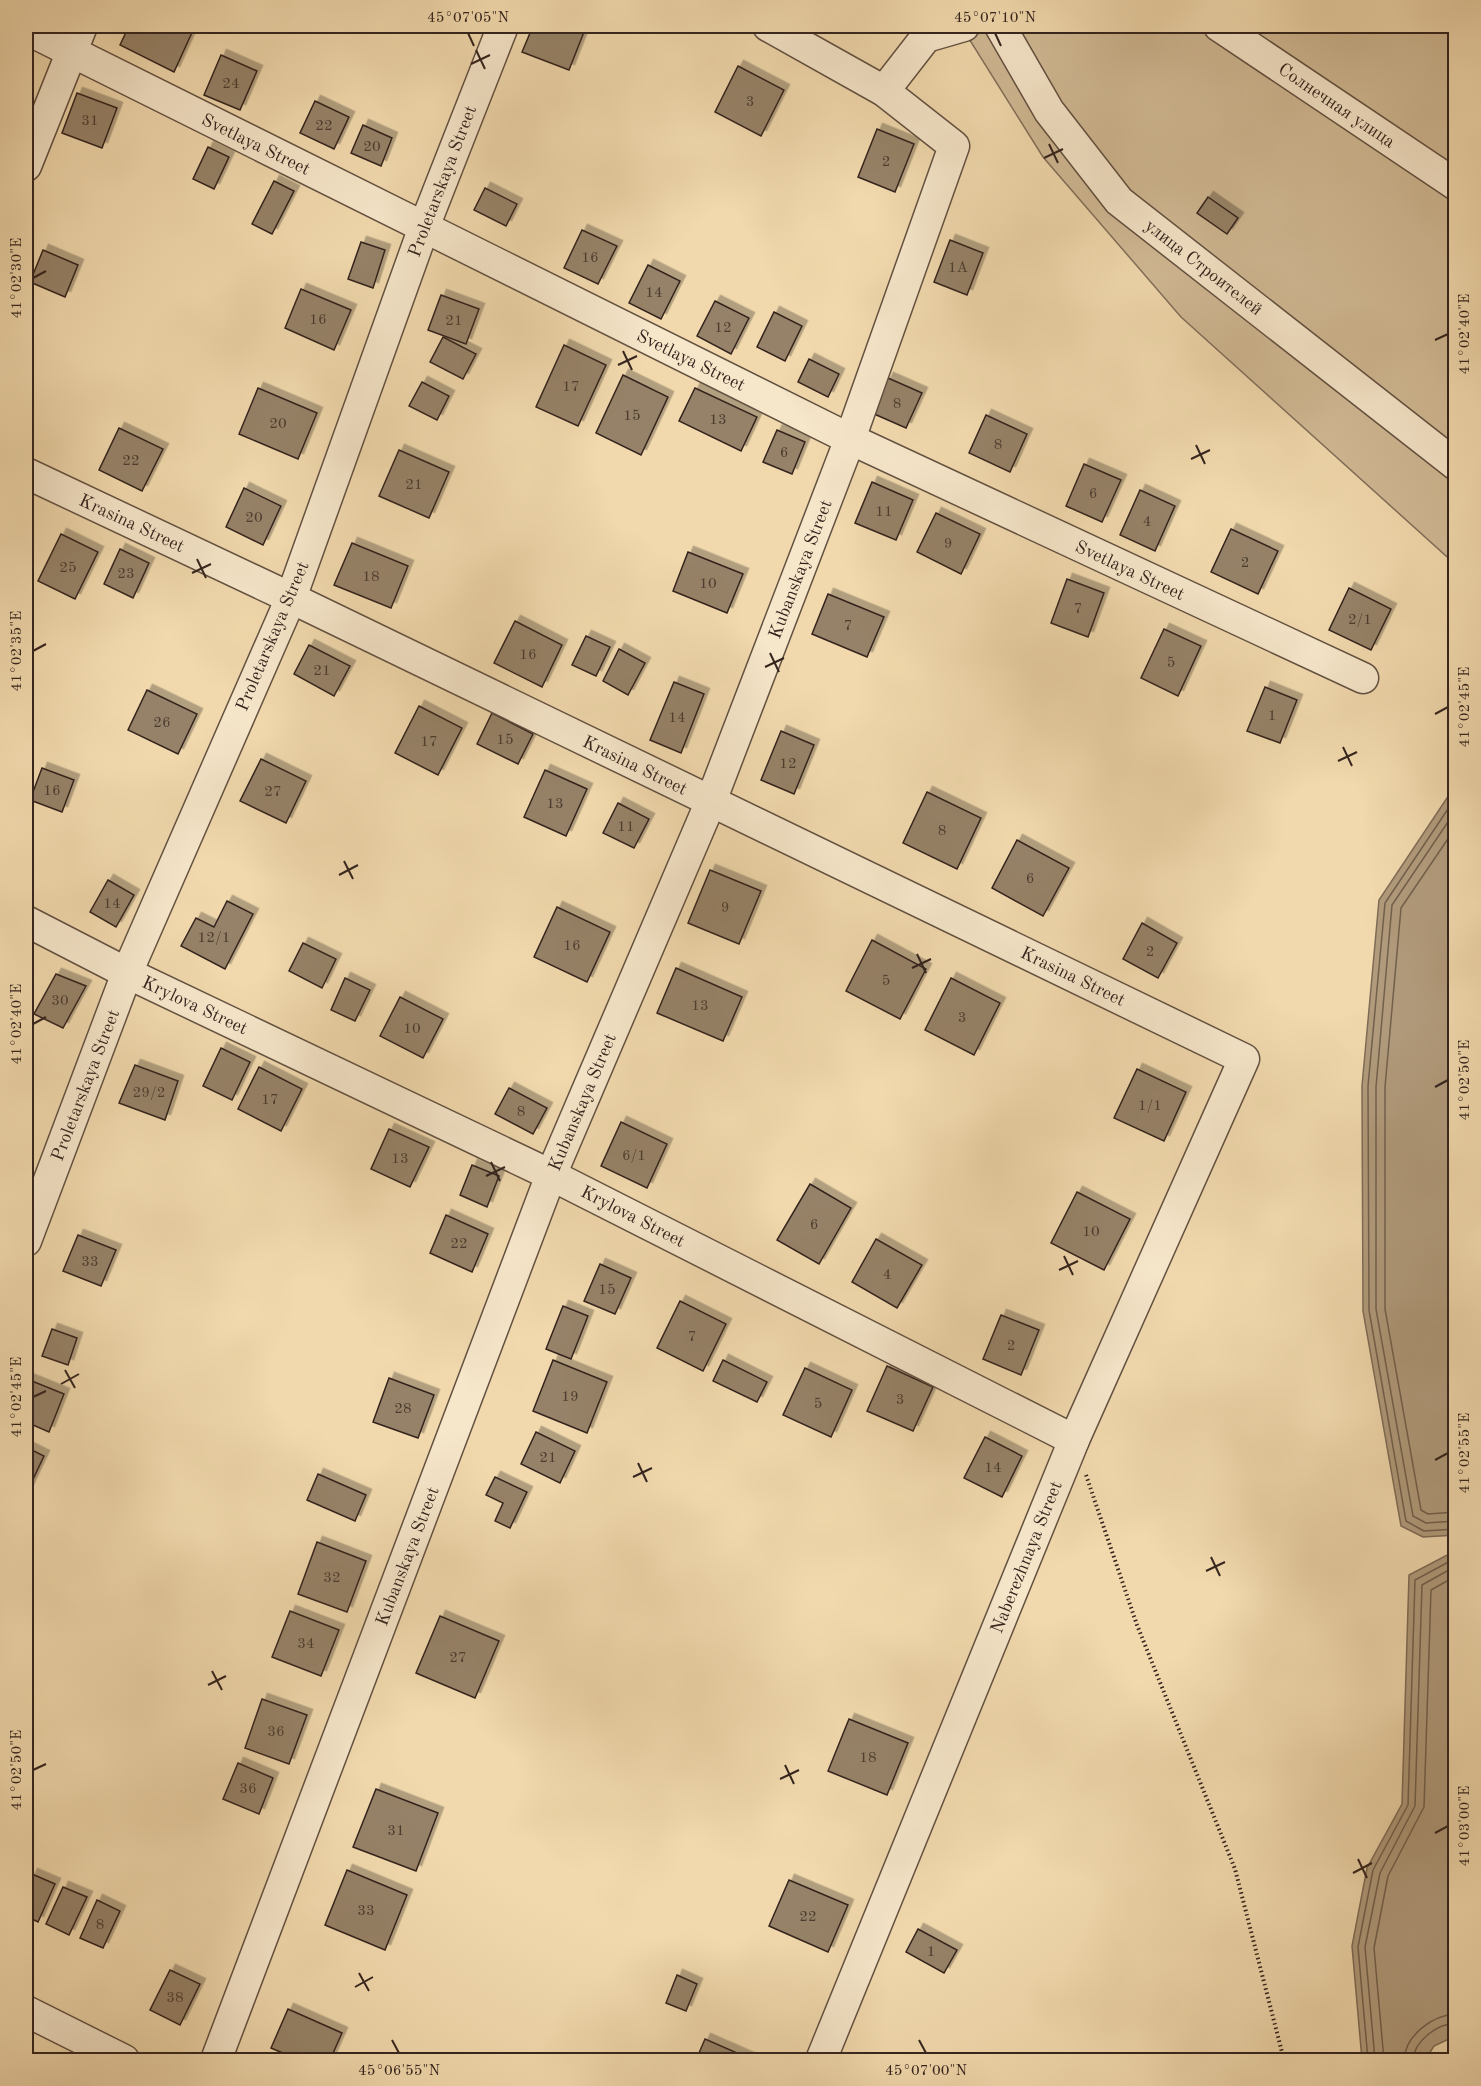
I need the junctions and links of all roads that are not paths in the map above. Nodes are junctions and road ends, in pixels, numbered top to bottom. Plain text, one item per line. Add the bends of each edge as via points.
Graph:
1 (503, 26) edge
2 (768, 26) edge
3 (964, 26) edge
4 (1000, 26) edge
5 (1219, 26) edge
6 (26, 29) edge
7 (77, 39) edge
8 (884, 91) junction
9 (26, 166) edge
10 (1455, 185) edge
11 (424, 227) junction
12 (850, 440) junction
13 (1455, 465) edge
14 (26, 473) edge
15 (291, 598) junction
16 (1363, 678) dead end
17 (711, 801) junction
18 (26, 921) edge
19 (127, 973) junction
20 (1244, 1059) joint
21 (551, 1175) junction
22 (26, 1241) edge
23 (1074, 1440) junction
24 (26, 2012) edge
25 (124, 2061) edge
26 (216, 2061) edge
27 (821, 2061) edge

1 - 11 street, Proletarskaya Street
2 - 8 street
3 - 8 street via 926,37
4 - 13 street, улица Строителей via 1049,111 1119,201
5 - 10 street, Солнечная улица
6 - 7 street, Svetlaya Street
7 - 9 street
7 - 11 street, Svetlaya Street
8 - 12 street, Kubanskaya Street via 954,146
11 - 12 street, Svetlaya Street
11 - 15 street, Proletarskaya Street
12 - 16 street, Svetlaya Street
12 - 17 street, Kubanskaya Street
14 - 15 street, Krasina Street
15 - 17 street, Krasina Street
15 - 19 street, Proletarskaya Street
17 - 20 street, Krasina Street
17 - 21 street, Kubanskaya Street
18 - 19 street, Krylova Street
19 - 21 street, Krylova Street
19 - 22 street, Proletarskaya Street
20 - 23 street, Naberezhnaya Street
21 - 23 street, Krylova Street
21 - 26 street, Kubanskaya Street
23 - 27 street, Naberezhnaya Street
24 - 25 street

